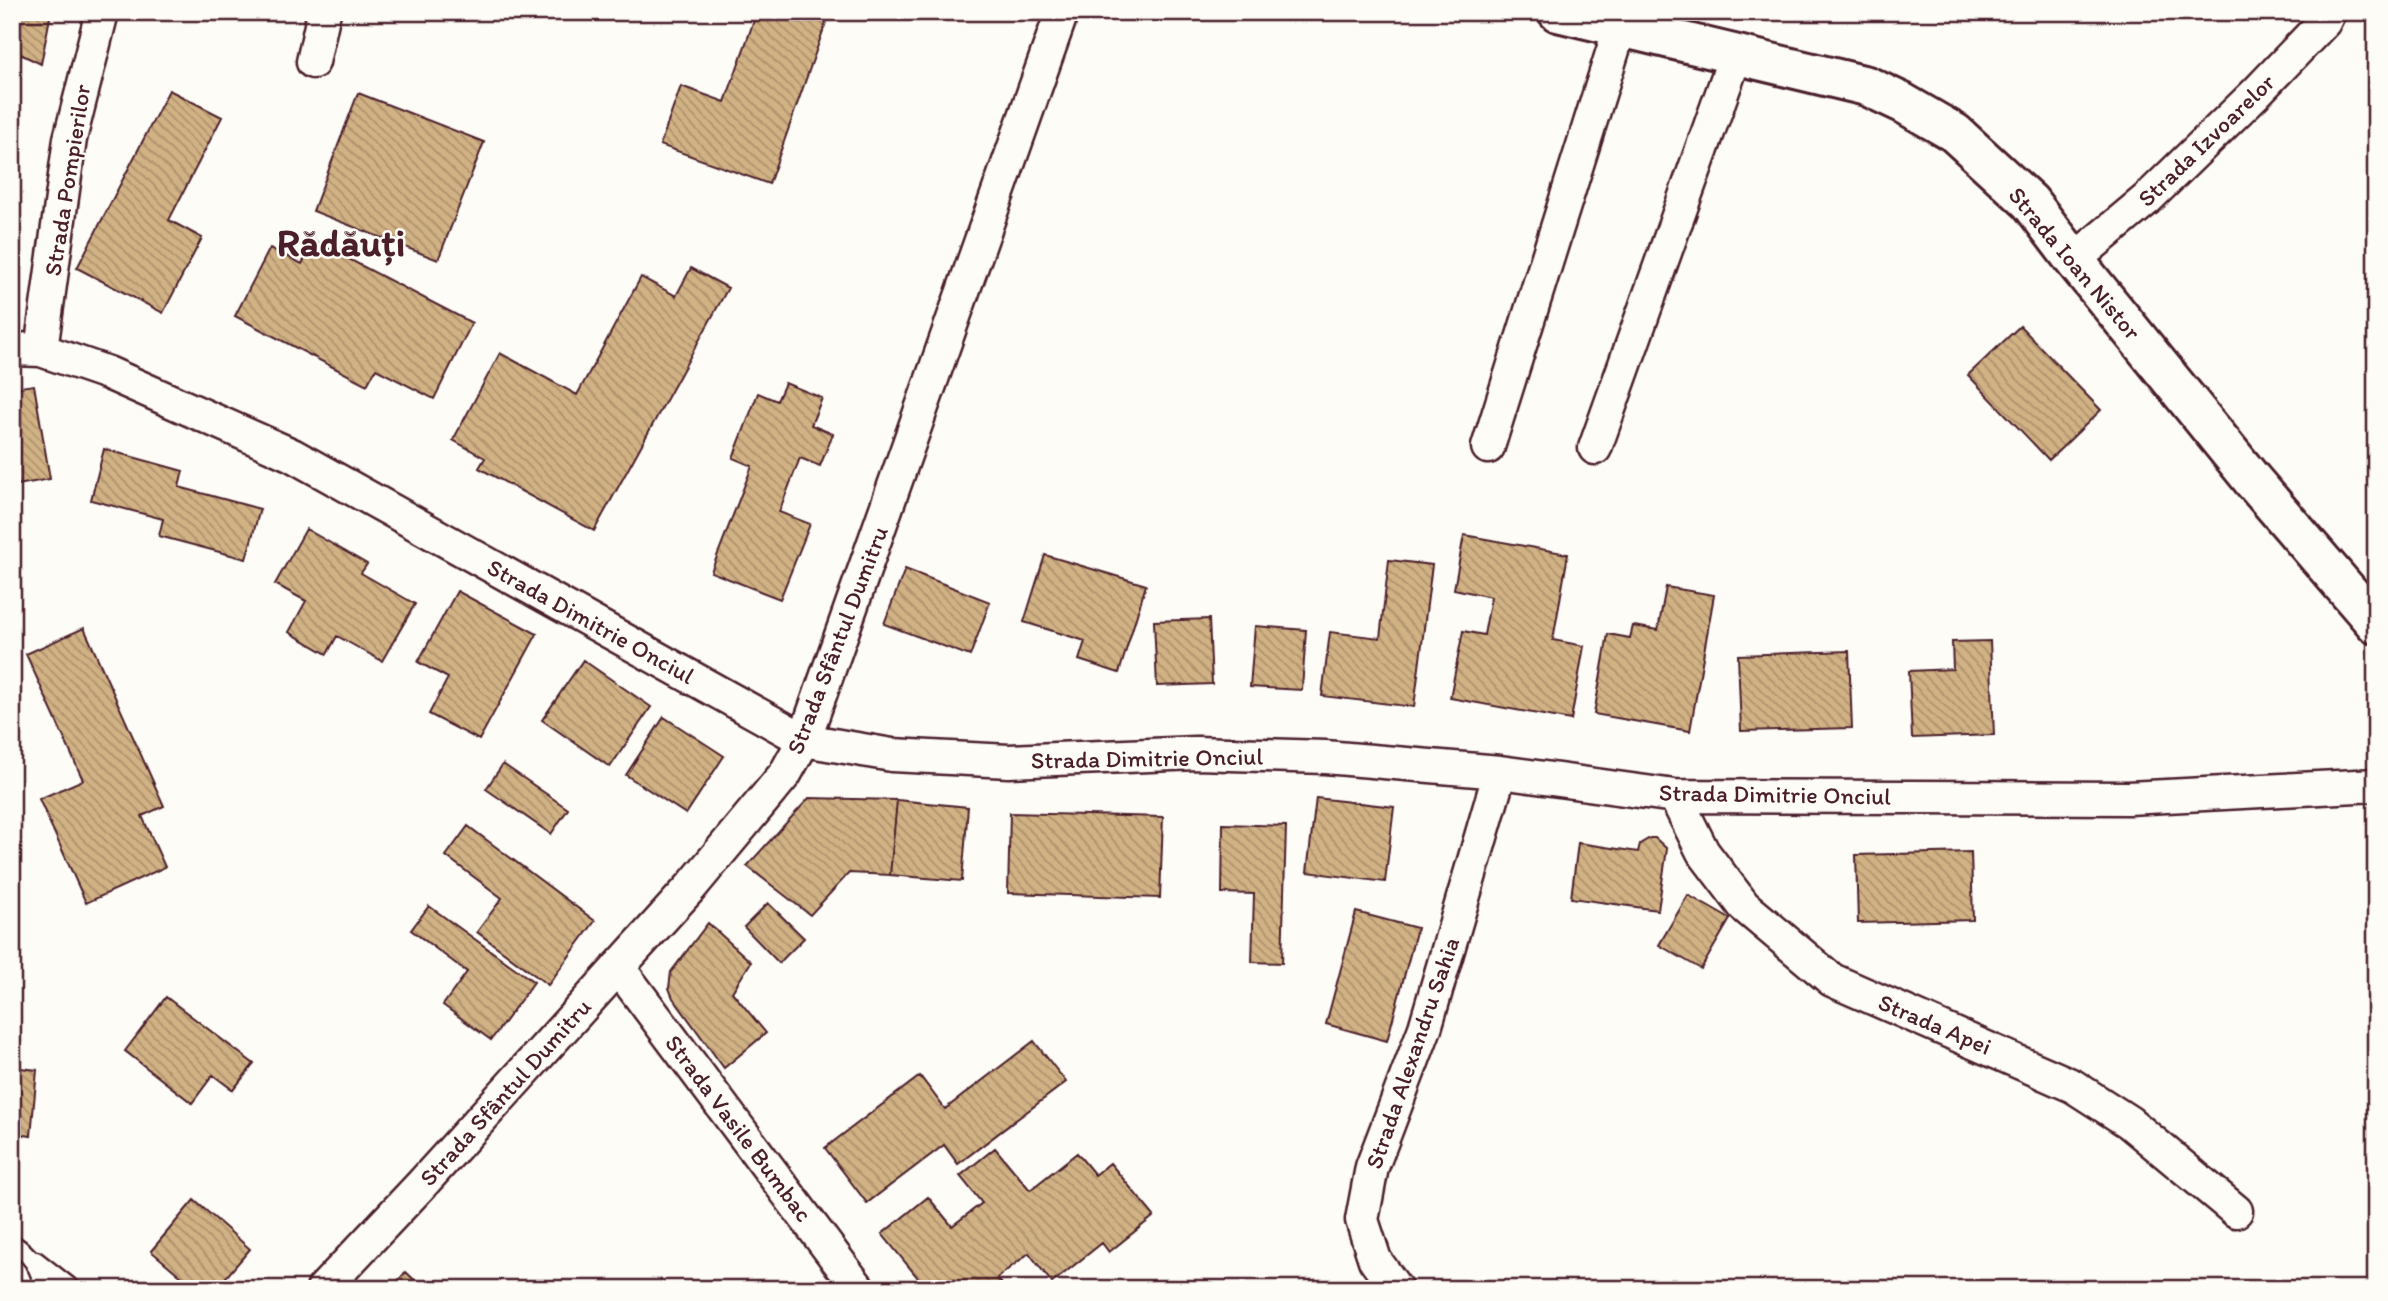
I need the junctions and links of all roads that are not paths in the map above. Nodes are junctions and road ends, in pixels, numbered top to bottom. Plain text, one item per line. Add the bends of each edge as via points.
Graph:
1 (102, 12) edge
2 (324, 12) edge
3 (1062, 12) edge
4 (1558, 12) edge
5 (2329, 12) edge
6 (1620, 28) junction
7 (1736, 54) junction
8 (313, 62) dead end
9 (2074, 260) junction
10 (27, 350) edge
11 (1488, 447) dead end
12 (1595, 448) dead end
13 (2376, 624) edge
14 (804, 740) junction
15 (1500, 772) junction
16 (2376, 785) edge
17 (1675, 796) junction
18 (618, 967) junction
19 (2236, 1211) dead end
20 (12, 1243) edge
21 (29, 1254) junction
22 (43, 1289) edge
23 (73, 1289) edge
24 (323, 1289) edge
25 (859, 1289) edge
26 (1396, 1289) edge

1 - 10 street, Strada Pompierilor via 70,139
2 - 8 street
3 - 14 street, Strada Sfântul Dumitru
4 - 6 street, Strada Ioan Nistor
5 - 9 street, Strada Izvoarelor via 2147,199
6 - 7 street, Strada Ioan Nistor
6 - 11 street
7 - 9 street, Strada Ioan Nistor via 1867,86 1955,133 2031,202
7 - 12 street
9 - 13 street, Strada Ioan Nistor
10 - 14 street, Strada Dimitrie Onciul via 108,373 292,455
14 - 15 street, Strada Dimitrie Onciul via 892,755 1009,761 1196,753 1325,757
14 - 18 street, Strada Sfântul Dumitru via 785,774
15 - 17 street, Strada Dimitrie Onciul
15 - 26 street, Strada Alexandru Sahia via 1425,1028 1372,1167 1362,1220 1375,1260
16 - 17 street, Strada Dimitrie Onciul via 2128,797
17 - 19 street, Strada Apei via 1703,852 1744,906 1832,980 2073,1086 2129,1122
18 - 24 street, Strada Sfântul Dumitru
18 - 25 street, Strada Vasile Bumbac
20 - 21 lane
21 - 22 lane
21 - 23 lane

